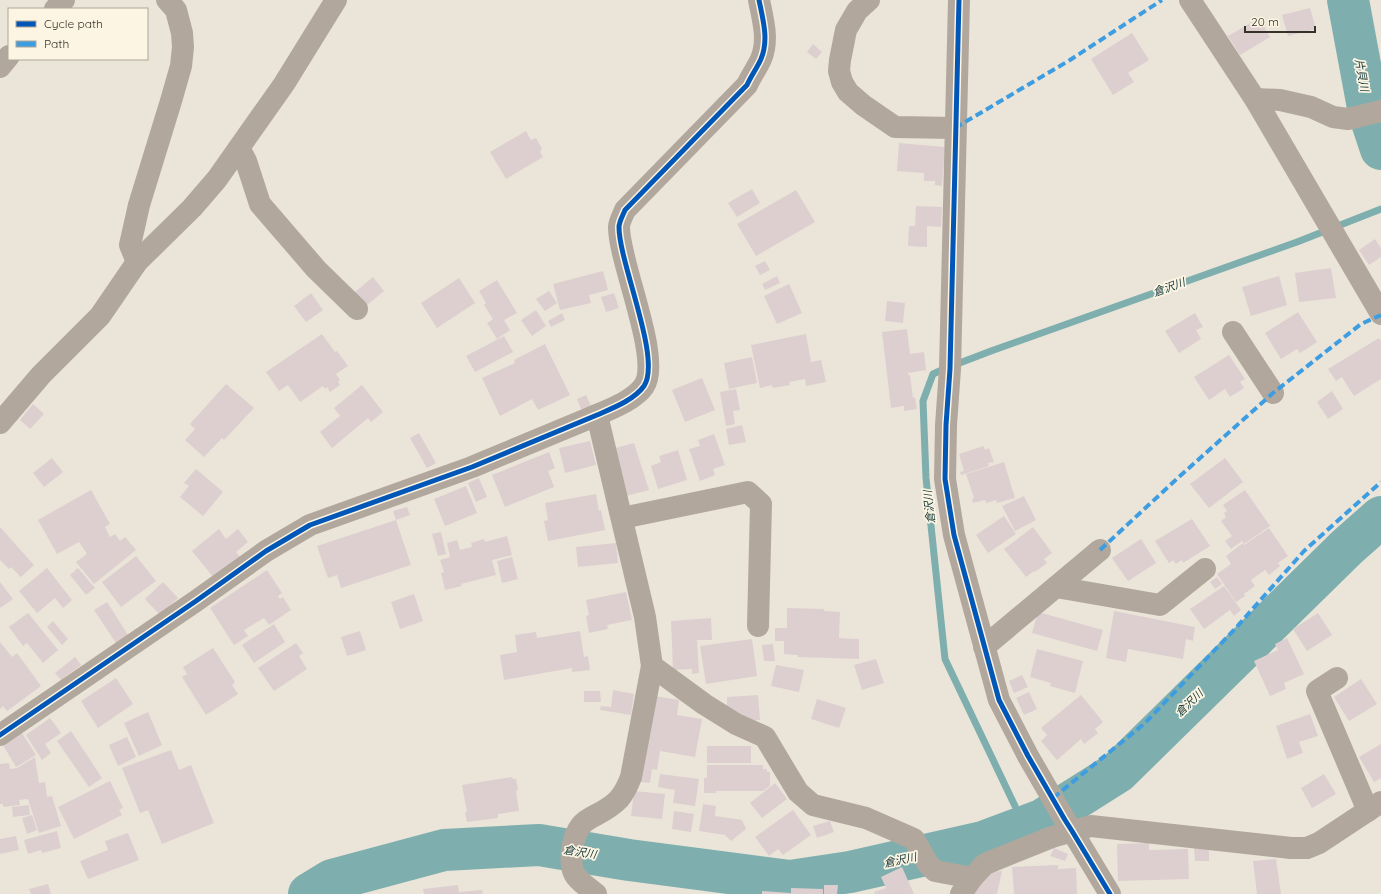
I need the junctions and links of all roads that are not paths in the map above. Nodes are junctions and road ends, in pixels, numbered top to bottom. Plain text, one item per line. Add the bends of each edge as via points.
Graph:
1 (64, 0) edge
2 (167, 0) edge
3 (336, 0) edge
4 (759, 0) edge
5 (869, 0) edge
6 (959, 0) edge
7 (1190, 0) edge
8 (55, 8) edge
9 (8, 57) edge
10 (0, 67) edge
11 (1255, 99) junction
12 (1381, 111) edge
13 (955, 128) junction
14 (239, 148) junction
15 (137, 262) junction
16 (357, 309) dead end
17 (1381, 314) edge
18 (1233, 332) dead end
19 (1273, 393) dead end
20 (597, 415) junction
21 (0, 423) edge
22 (622, 518) junction
23 (1100, 550) dead end
24 (1205, 569) dead end
25 (1056, 587) junction
26 (758, 626) dead end
27 (984, 647) junction
28 (652, 666) junction
29 (1336, 678) dead end
30 (0, 735) edge
31 (1374, 806) edge
32 (1064, 818) junction
33 (966, 886) edge
34 (596, 894) edge
35 (1110, 894) edge

1 - 8 street
2 - 15 street via 176,10 182,33 181,66 139,205 130,245
3 - 14 street via 284,84
4 - 20 street via 765,27 765,44 761,59 747,85 625,210 619,225 621,246 640,314 648,374 637,394
5 - 13 street via 857,11 846,30 839,71 848,92 895,127
6 - 13 street
7 - 11 street
9 - 10 street
11 - 12 street via 1280,100 1311,107 1333,117 1348,119
11 - 17 street
13 - 27 street via 945,479 954,535
14 - 15 street via 192,208
14 - 16 street via 260,204 316,269
15 - 21 street via 100,316 41,376
18 - 19 street
20 - 22 street
20 - 30 street via 472,467 310,525 266,551
22 - 26 street via 748,492 761,504
22 - 28 street via 645,617
23 - 25 street
24 - 25 street via 1160,604
25 - 27 street
27 - 32 street via 999,700
28 - 33 street via 704,704 736,724 765,737 798,792 814,805 866,818 914,839 928,864 935,871
28 - 34 street via 631,777 626,790 606,810 586,820 576,831 571,864 575,876
29 - 31 street via 1317,691
31 - 32 street via 1319,844 1307,848 1091,826
32 - 33 street via 1052,837 985,864
32 - 35 street

